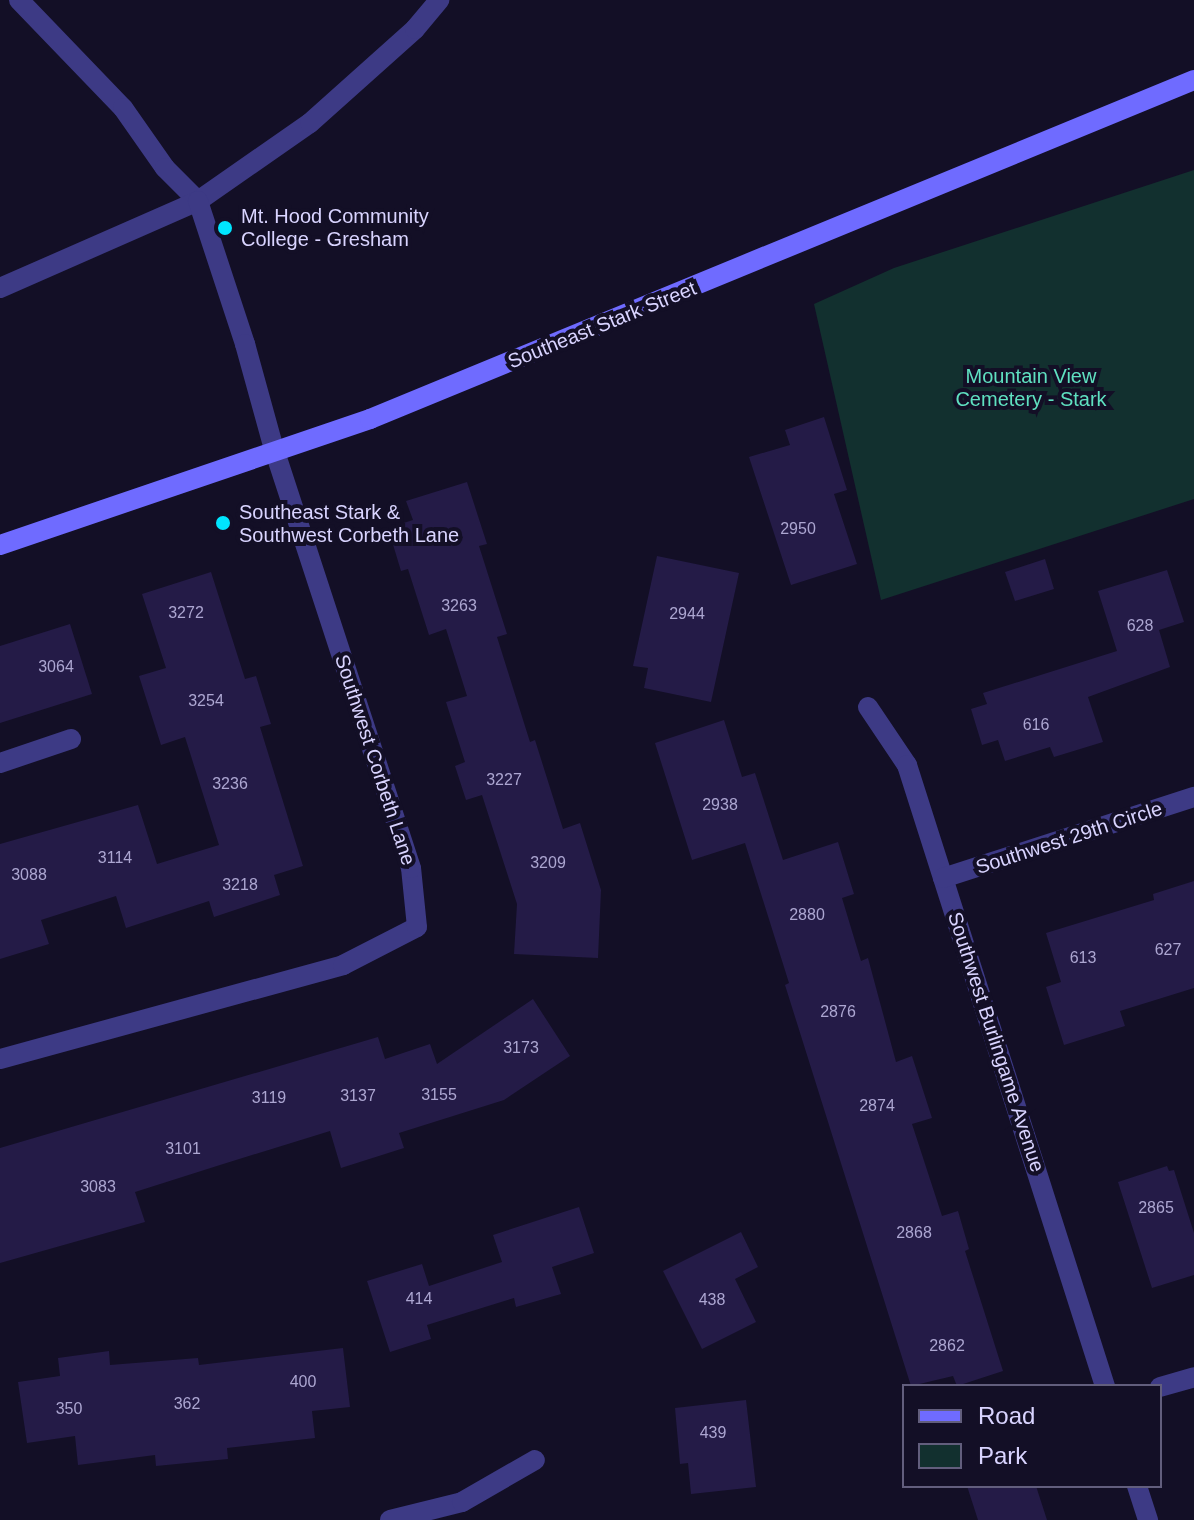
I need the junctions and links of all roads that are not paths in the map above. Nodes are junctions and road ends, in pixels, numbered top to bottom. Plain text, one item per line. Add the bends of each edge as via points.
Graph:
1 (19, 0) edge
2 (439, 0) edge
3 (1194, 80) edge
4 (198, 201) junction
5 (0, 288) edge
6 (275, 453) junction
7 (0, 545) edge
8 (868, 707) dead end
9 (71, 739) dead end
10 (0, 763) edge
11 (1194, 797) edge
12 (943, 878) junction
13 (0, 1059) edge
14 (1194, 1377) edge
15 (1104, 1384) edge
16 (1162, 1386) edge
17 (535, 1460) dead end
18 (1138, 1488) edge
19 (390, 1520) edge
20 (1148, 1520) edge

1 - 4 street via 123,108 165,168
2 - 4 street via 415,29 310,123
3 - 6 main road, Southeast Stark Street via 472,378
4 - 5 street
4 - 6 street
6 - 7 main road, Southeast Stark Street
6 - 13 street, Southwest Corbeth Lane via 411,868 417,927 343,965
8 - 12 street, Southwest Burlingame Avenue via 907,765
9 - 10 street
11 - 12 street, Southwest 29th Circle
12 - 15 street, Southwest Burlingame Avenue
14 - 16 street
17 - 19 street via 462,1502
18 - 20 street

